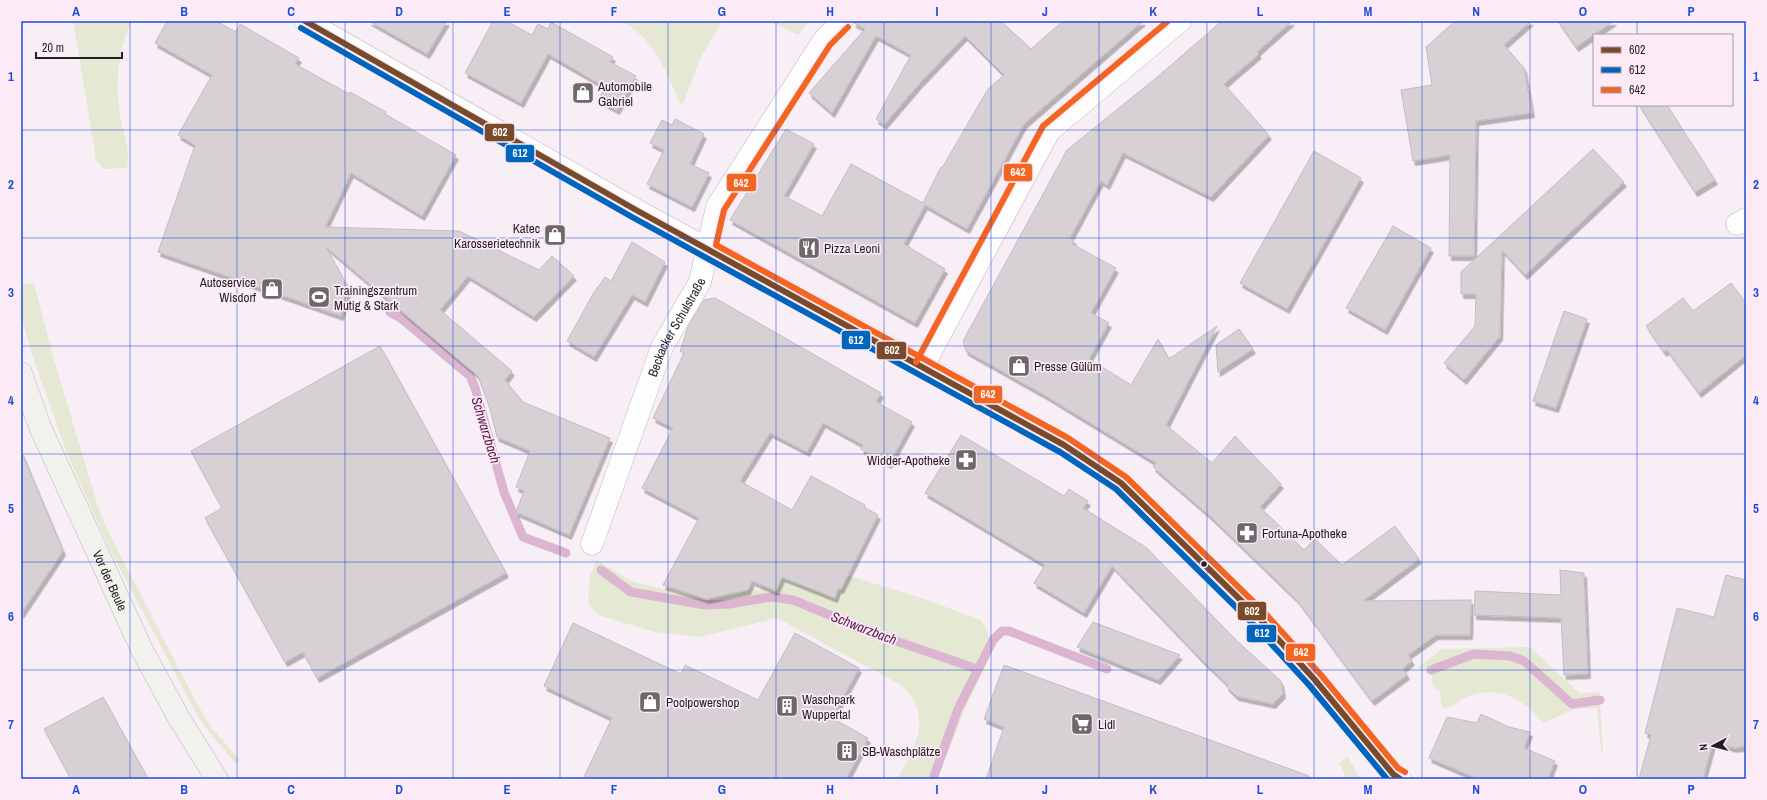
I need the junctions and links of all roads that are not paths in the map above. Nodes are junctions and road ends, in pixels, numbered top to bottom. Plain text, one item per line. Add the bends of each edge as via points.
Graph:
1 (305, 21) edge
2 (842, 21) edge
3 (1180, 21) edge
4 (707, 249) junction
5 (924, 366) junction
6 (21, 373) edge
7 (592, 544) dead end
8 (1396, 777) edge
9 (216, 779) edge

1 - 4 street
2 - 4 street, Beckacker Schulstraße via 824,40 717,207
3 - 5 street via 1050,131
4 - 5 street
4 - 7 street, Beckacker Schulstraße via 700,282 662,347
5 - 8 street via 1064,446 1121,483 1258,617 1315,680
6 - 9 main road, Vor der Beule via 40,427 143,652

